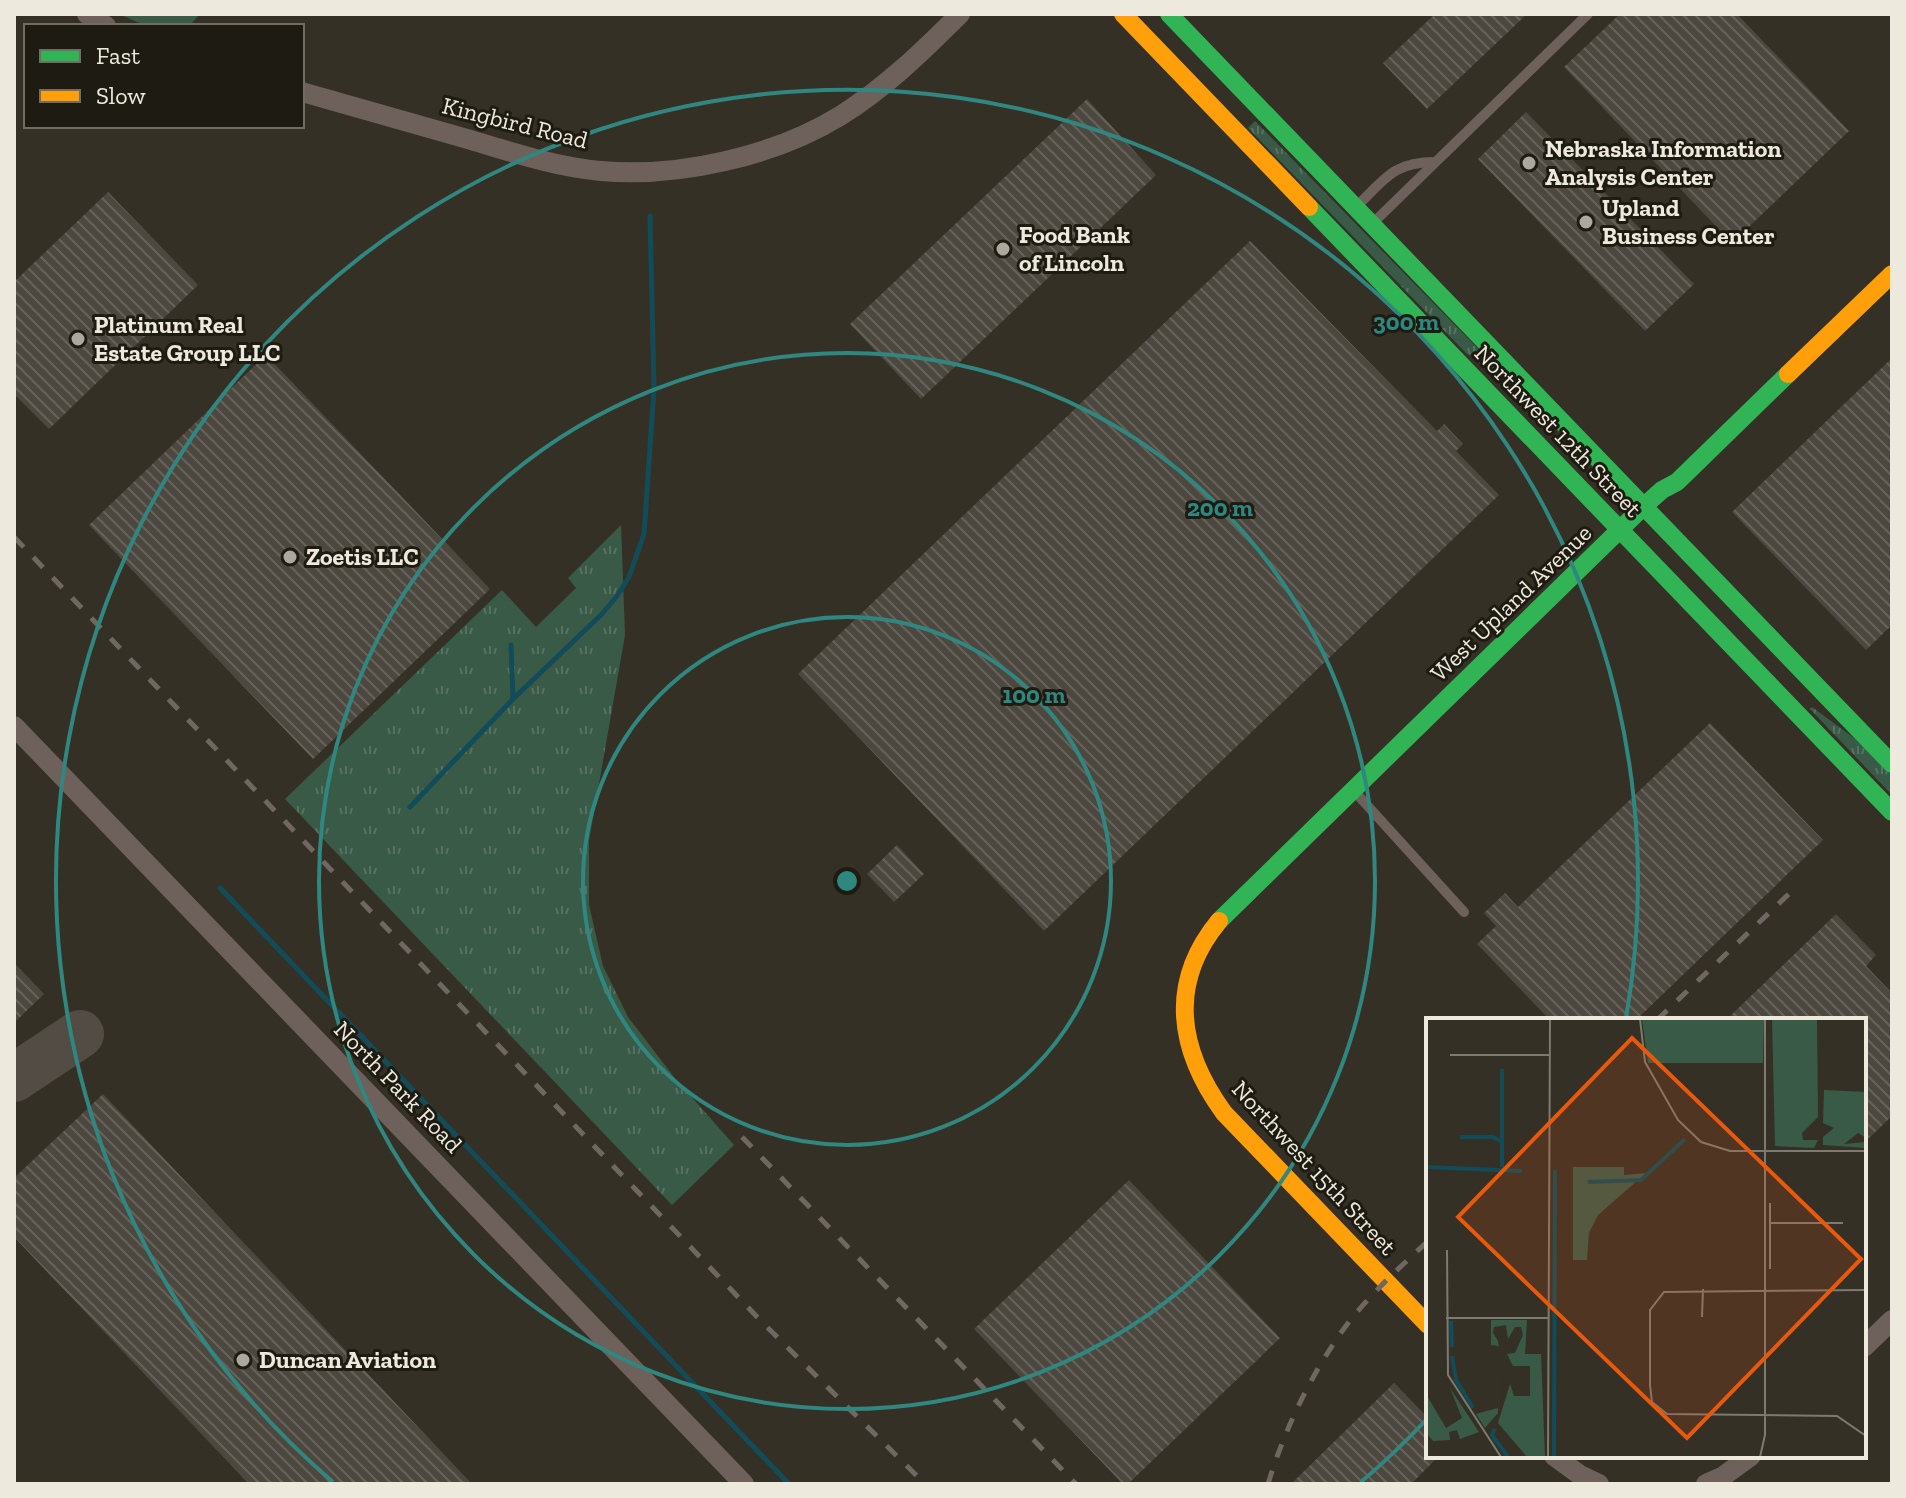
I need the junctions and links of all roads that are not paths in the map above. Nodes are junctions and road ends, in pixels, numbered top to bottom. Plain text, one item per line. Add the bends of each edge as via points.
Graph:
1 (960, 14) edge
2 (1123, 14) edge
3 (1169, 14) edge
4 (1588, 14) edge
5 (304, 93) edge
6 (1435, 162) junction
7 (1356, 207) junction
8 (1372, 223) junction
9 (1892, 274) edge
10 (1643, 507) junction
11 (1621, 530) junction
12 (14, 726) edge
13 (1892, 764) edge
14 (1353, 790) junction
15 (1892, 812) edge
16 (1464, 912) dead end
17 (1187, 984) joint
18 (1892, 1320) edge
19 (1426, 1323) edge
20 (1866, 1345) edge
21 (1557, 1458) edge
22 (1748, 1458) edge
23 (744, 1484) edge
24 (1599, 1484) edge
25 (1706, 1484) edge

1 - 5 street, Kingbird Road via 893,77 840,116 756,153 692,167 603,171 540,160
2 - 11 main road, Northwest 12th Street
3 - 7 main road, Northwest 12th Street
4 - 6 lane
6 - 7 lane via 1399,167
6 - 8 lane
7 - 8 main road, Northwest 12th Street
8 - 10 main road, Northwest 12th Street
9 - 10 main road, West Upland Avenue via 1677,482
10 - 11 main road, West Upland Avenue
10 - 13 main road, Northwest 12th Street
11 - 14 main road, West Upland Avenue
11 - 15 main road, Northwest 12th Street
12 - 23 street, North Park Road
14 - 16 lane
14 - 17 main road, West Upland Avenue via 1223,917 1199,951
17 - 19 main road, Northwest 15th Street via 1187,1038 1209,1094
18 - 20 street
21 - 24 street
22 - 25 street

